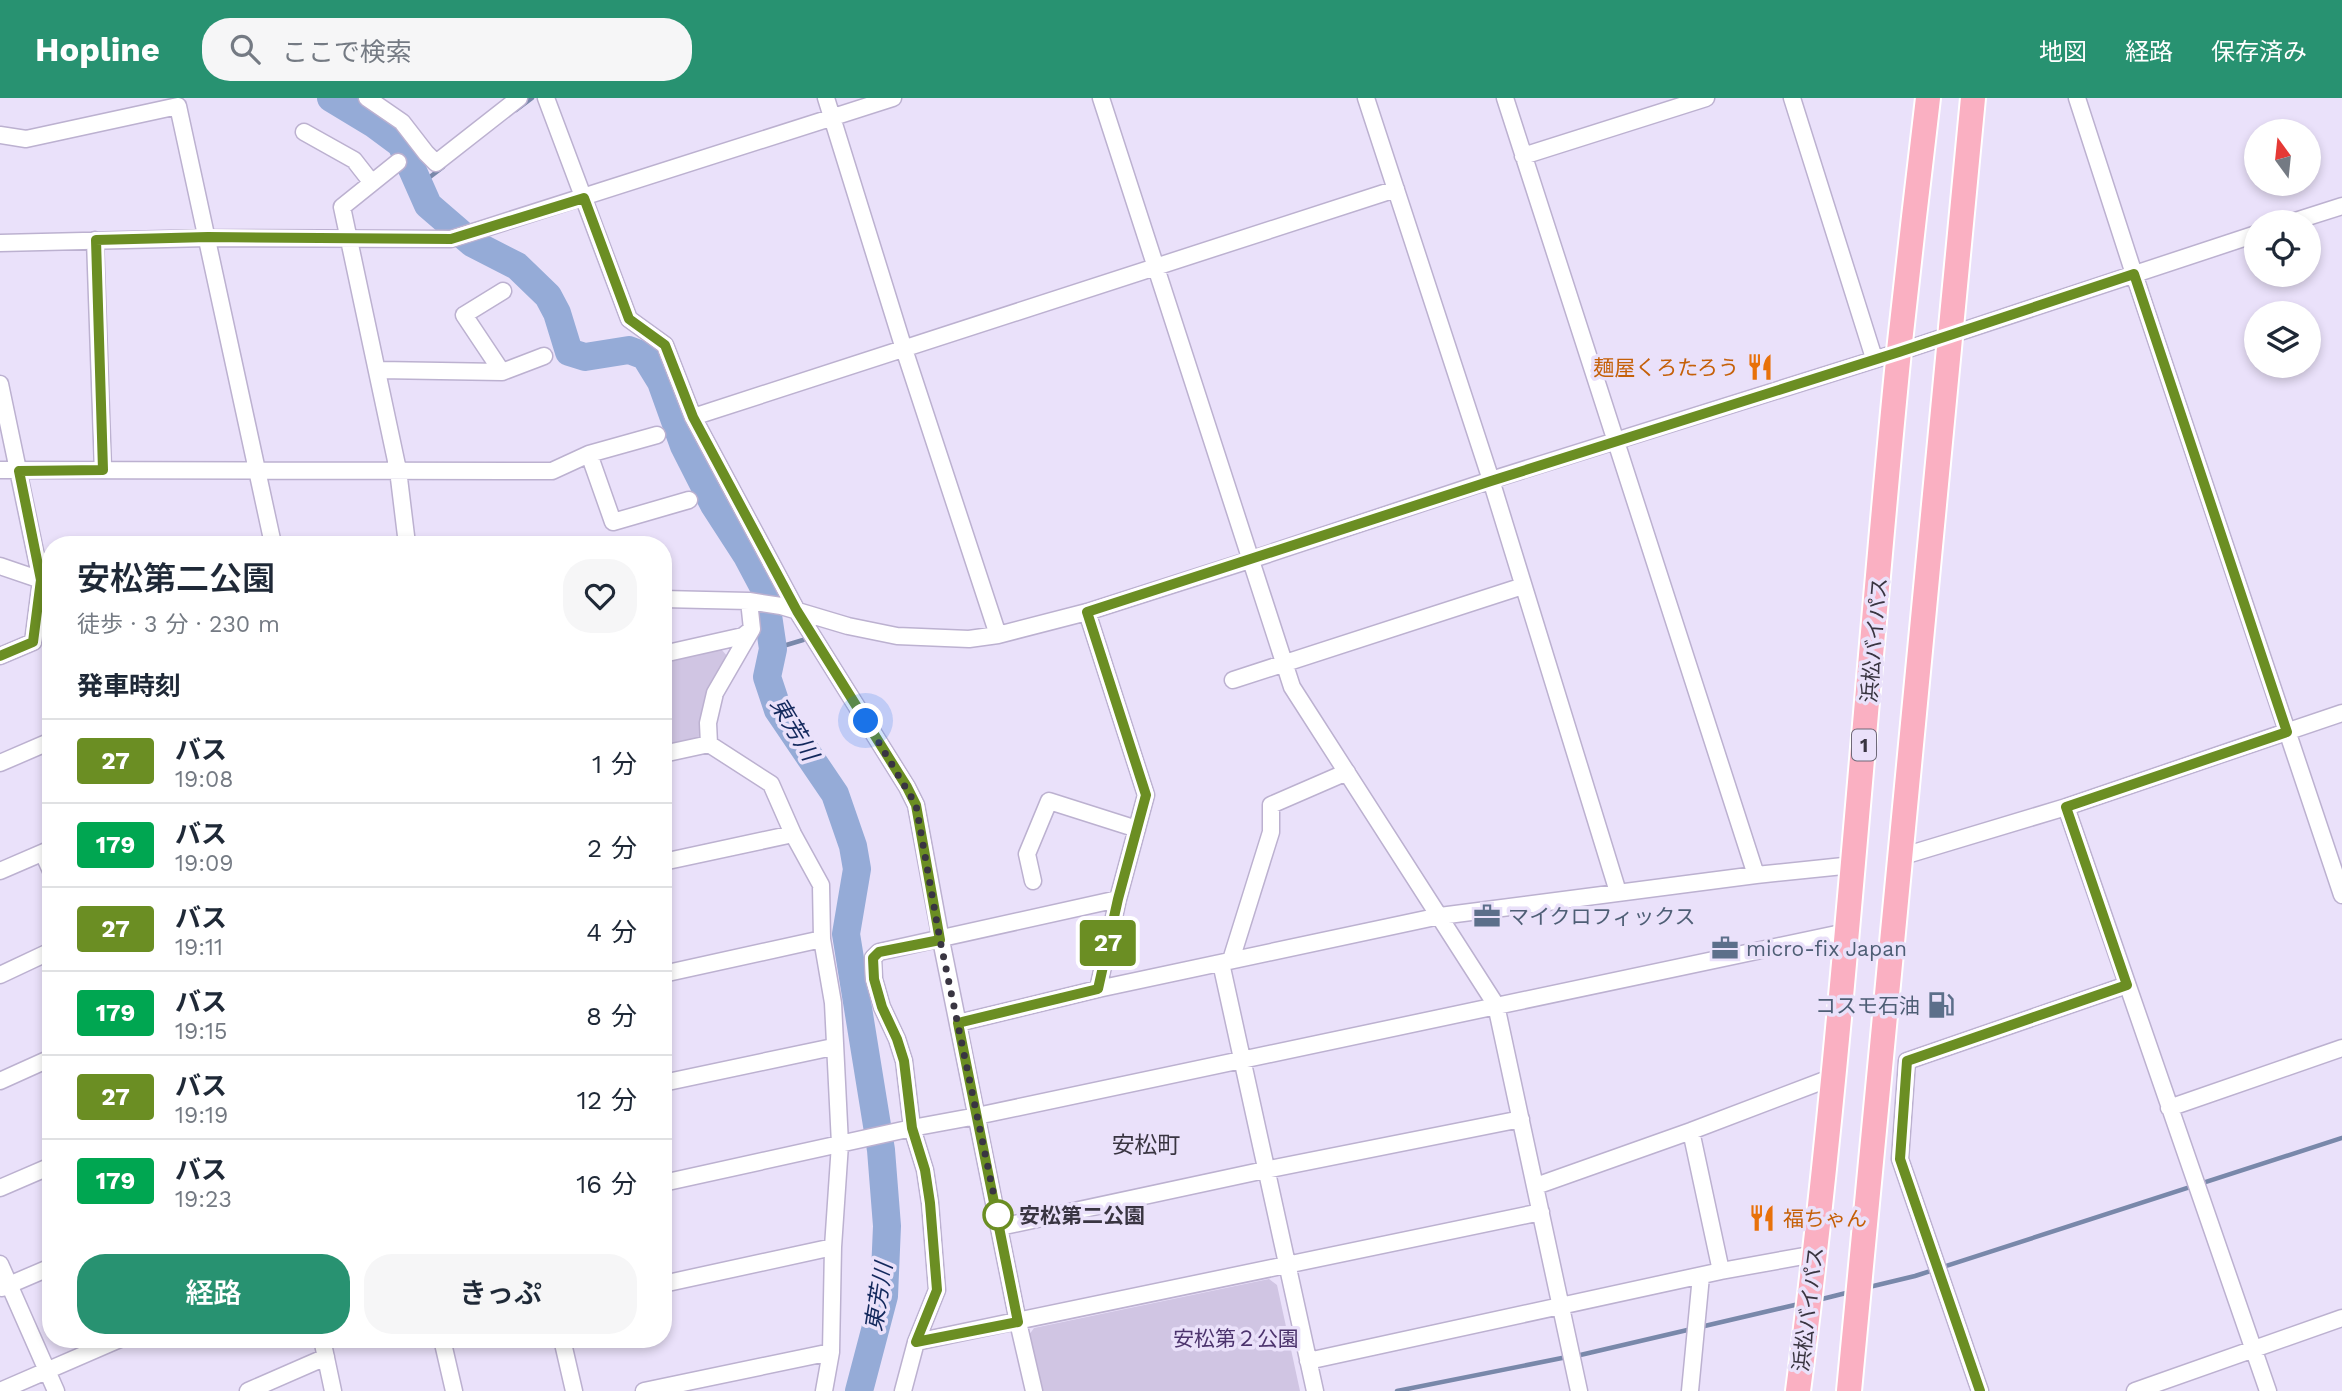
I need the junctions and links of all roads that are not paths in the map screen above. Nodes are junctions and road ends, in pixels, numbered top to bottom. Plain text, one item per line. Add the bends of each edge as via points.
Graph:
1 (367, 98) edge
2 (519, 98) edge
3 (546, 98) edge
4 (826, 98) edge
5 (893, 98) edge
6 (1101, 98) edge
7 (1366, 98) edge
8 (1505, 98) edge
9 (1706, 98) edge
10 (1792, 98) edge
11 (1928, 98) edge
12 (1973, 98) edge
13 (2077, 98) edge
14 (832, 118) junction
15 (304, 132) dead end
16 (0, 135) edge
17 (1523, 156) junction
18 (398, 162) dead end
19 (372, 183) junction
20 (1395, 189) junction
21 (584, 198) junction
22 (2342, 206) edge
23 (2321, 213) edge
24 (208, 237) junction
25 (349, 238) junction
26 (2244, 238) edge
27 (96, 240) junction
28 (0, 243) edge
29 (1155, 268) junction
30 (2134, 274) junction
31 (503, 291) dead end
32 (1951, 334) junction
33 (904, 349) junction
34 (1899, 352) junction
35 (544, 356) dead end
36 (1874, 358) junction
37 (379, 370) junction
38 (502, 372) junction
39 (0, 384) edge
40 (693, 417) junction
41 (657, 435) dead end
42 (1616, 441) junction
43 (589, 454) junction
44 (0, 470) edge
45 (103, 470) junction
46 (398, 470) junction
47 (19, 471) junction
48 (258, 472) junction
49 (1491, 481) junction
50 (690, 500) dead end
51 (271, 536) edge
52 (406, 536) edge
53 (1250, 560) junction
54 (42, 564) edge
55 (0, 566) edge
56 (42, 579) edge
57 (1524, 586) junction
58 (42, 599) edge
59 (672, 599) edge
60 (753, 601) junction
61 (789, 608) junction
62 (1087, 612) junction
63 (752, 629) junction
64 (998, 635) junction
65 (672, 652) edge
66 (0, 656) edge
67 (1283, 664) junction
68 (1233, 680) dead end
69 (2342, 713) edge
70 (2287, 732) junction
71 (709, 744) junction
72 (42, 745) edge
73 (672, 752) edge
74 (0, 763) edge
75 (1347, 772) junction
76 (2066, 807) junction
77 (1137, 829) junction
78 (793, 834) junction
79 (42, 853) edge
80 (1900, 857) junction
81 (672, 860) edge
82 (1853, 865) junction
83 (0, 871) edge
84 (1756, 875) junction
85 (1033, 881) dead end
86 (1618, 892) junction
87 (2342, 895) edge
88 (1118, 899) junction
89 (1440, 916) junction
90 (1846, 932) junction
91 (822, 939) junction
92 (940, 940) junction
93 (42, 955) edge
94 (1226, 962) junction
95 (672, 972) edge
96 (0, 975) edge
97 (2127, 985) junction
98 (1098, 989) junction
99 (1496, 1005) junction
100 (958, 1023) junction
101 (833, 1047) junction
102 (2342, 1048) edge
103 (1243, 1060) junction
104 (42, 1062) edge
105 (1833, 1077) junction
106 (0, 1081) edge
107 (672, 1081) edge
108 (2169, 1108) junction
109 (977, 1116) junction
110 (1521, 1119) junction
111 (905, 1130) junction
112 (1690, 1131) junction
113 (843, 1143) junction
114 (42, 1170) edge
115 (1265, 1170) junction
116 (672, 1181) edge
117 (1536, 1186) junction
118 (0, 1188) edge
119 (1541, 1212) junction
120 (1000, 1227) junction
121 (833, 1247) junction
122 (1815, 1254) junction
123 (0, 1264) edge
124 (1287, 1266) junction
125 (42, 1271) edge
126 (1721, 1271) junction
127 (1701, 1276) junction
128 (672, 1282) edge
129 (5, 1287) edge
130 (1561, 1307) junction
131 (2342, 1318) edge
132 (1018, 1322) junction
133 (916, 1342) junction
134 (99, 1348) edge
135 (324, 1348) edge
136 (444, 1348) edge
137 (564, 1348) edge
138 (2254, 1349) junction
139 (831, 1352) junction
140 (326, 1357) junction
141 (1308, 1361) junction
142 (47, 1370) junction
143 (0, 1391) edge
144 (56, 1391) edge
145 (248, 1391) edge
146 (333, 1391) edge
147 (454, 1391) edge
148 (574, 1391) edge
149 (644, 1391) edge
150 (824, 1391) edge
151 (902, 1391) edge
152 (1034, 1391) edge
153 (1315, 1391) edge
154 (1579, 1391) edge
155 (1690, 1391) edge
156 (1798, 1391) edge
157 (1849, 1391) edge
158 (1980, 1391) edge
159 (2134, 1391) edge
160 (2268, 1391) edge

1 - 2 street via 402,122 436,163
3 - 21 street
4 - 14 street
5 - 14 street
6 - 29 street
7 - 20 street
8 - 17 street
9 - 17 street
10 - 36 street
11 - 34 highway, 浜松バイパス / 1
12 - 32 highway
13 - 30 street
14 - 21 street
14 - 33 street
15 - 19 street via 354,160
16 - 24 street via 26,139 178,106
17 - 42 street
18 - 19 street
19 - 25 street via 342,207
20 - 29 street
20 - 49 street
21 - 25 street via 451,239
21 - 40 street via 629,319 665,345
22 - 23 street
24 - 25 street
24 - 27 street
24 - 48 street
25 - 37 street
26 - 30 street
27 - 28 street
27 - 45 street
29 - 33 street
29 - 53 street
30 - 32 street
30 - 70 street
31 - 38 street via 464,315
32 - 34 street
32 - 80 highway
33 - 40 street
33 - 64 street
34 - 36 street
34 - 82 highway, 浜松バイパス / 1
35 - 38 street
36 - 42 street
37 - 38 street
37 - 46 street
39 - 47 street
40 - 61 street
41 - 43 street
42 - 49 street
42 - 84 street
43 - 46 street via 552,471
43 - 50 street via 613,522
44 - 47 street
45 - 47 street
45 - 48 street
46 - 48 street
46 - 52 street
47 - 54 street
48 - 51 street
49 - 53 street
49 - 57 street
53 - 62 street
53 - 67 street
55 - 56 street
57 - 67 street
57 - 86 street
58 - 66 street via 33,642
59 - 60 street
60 - 61 street
60 - 63 street
61 - 64 street via 897,636 968,639
61 - 92 street via 916,805
62 - 64 street
62 - 77 street via 1146,795
63 - 65 street via 743,636
63 - 71 street via 715,692
67 - 68 street
67 - 75 street via 1302,705
69 - 70 street
70 - 76 street
70 - 87 street
71 - 73 street
71 - 78 street via 771,784
72 - 74 street
75 - 89 street
75 - 94 street via 1271,806 1271,832
76 - 80 street
76 - 97 street
77 - 85 street via 1049,801 1027,854
77 - 88 street
78 - 81 street
78 - 91 street via 821,885
79 - 83 street
80 - 157 highway
82 - 84 street
82 - 90 highway, 浜松バイパス / 1
84 - 86 street
86 - 89 street
88 - 92 street
88 - 98 street
89 - 94 street
89 - 99 street
90 - 99 street
90 - 105 highway, 浜松バイパス / 1
91 - 95 street
91 - 101 street via 833,1003
92 - 100 street
92 - 111 street via 879,952 873,958 882,1007 904,1061
93 - 96 street
94 - 98 street
94 - 103 street
97 - 108 street
97 - 158 street via 1907,1061 1900,1159
98 - 100 street
99 - 103 street
99 - 110 street
100 - 109 street
101 - 107 street
101 - 113 street
102 - 108 street
103 - 109 street
103 - 115 street
104 - 106 street
105 - 112 street
105 - 122 highway, 浜松バイパス / 1
108 - 138 street
109 - 111 street
109 - 120 street
110 - 115 street
110 - 117 street
111 - 113 street
111 - 133 street via 926,1181 937,1290
112 - 117 street
112 - 126 street
113 - 116 street
113 - 121 street
114 - 118 street
115 - 120 street
115 - 124 street
117 - 119 street
119 - 124 street
119 - 130 street
120 - 132 street
121 - 128 street
121 - 139 street
122 - 126 street
122 - 156 highway, 浜松バイパス / 1
123 - 129 street
124 - 132 street
124 - 141 street
125 - 129 street
126 - 127 street
127 - 130 street
127 - 155 street
129 - 142 street
130 - 141 street
130 - 154 street
131 - 138 street
132 - 133 street
132 - 152 street
133 - 151 street
134 - 142 street
135 - 140 street
136 - 147 street
137 - 148 street
138 - 159 street
138 - 160 street
139 - 149 street
139 - 150 street
140 - 145 street
140 - 146 street
141 - 153 street
142 - 143 street
142 - 144 street

